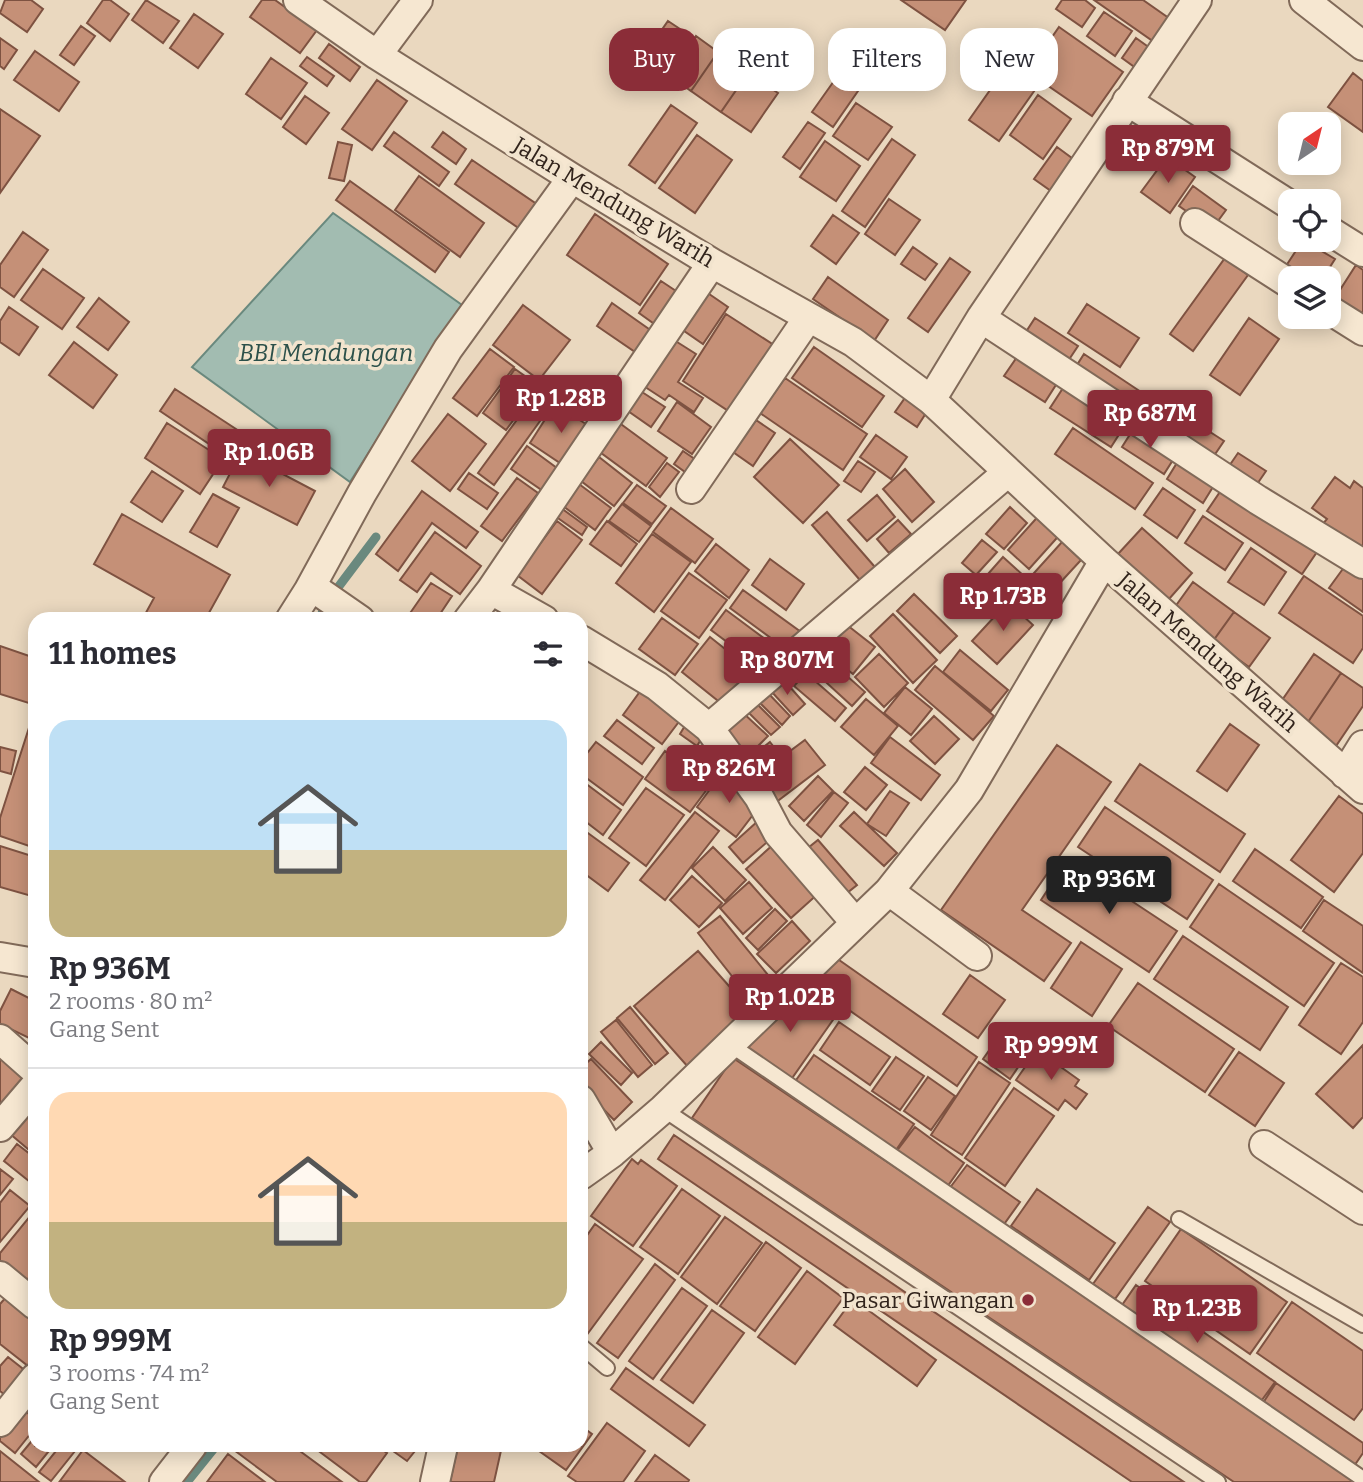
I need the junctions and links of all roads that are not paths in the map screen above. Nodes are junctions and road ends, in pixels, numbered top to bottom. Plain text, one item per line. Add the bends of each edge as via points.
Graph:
1 (298, 0) edge
2 (418, 0) edge
3 (1197, 0) edge
4 (1304, 0) edge
5 (1363, 47) edge
6 (377, 55) junction
7 (1128, 100) junction
8 (572, 178) junction
9 (1278, 197) edge
10 (1195, 223) dead end
11 (1341, 238) edge
12 (1363, 252) edge
13 (712, 263) junction
14 (1278, 276) edge
15 (1341, 317) edge
16 (808, 318) junction
17 (981, 318) junction
18 (1363, 331) edge
19 (931, 400) junction
20 (1008, 472) junction
21 (691, 489) dead end
22 (1104, 561) junction
23 (1363, 564) edge
24 (491, 590) junction
25 (315, 592) junction
26 (296, 612) edge
27 (349, 612) edge
28 (474, 612) edge
29 (530, 612) edge
30 (588, 644) edge
31 (709, 728) junction
32 (1356, 768) edge
33 (889, 891) junction
34 (854, 921) junction
35 (977, 956) dead end
36 (0, 957) edge
37 (28, 962) edge
38 (0, 1039) edge
39 (728, 1043) junction
40 (28, 1064) edge
41 (28, 1094) edge
42 (663, 1109) junction
43 (588, 1112) edge
44 (0, 1127) edge
45 (1264, 1145) dead end
46 (612, 1153) junction
47 (588, 1170) edge
48 (1363, 1210) edge
49 (1179, 1219) dead end
50 (0, 1276) edge
51 (28, 1299) edge
52 (1363, 1325) edge
53 (588, 1352) edge
54 (607, 1368) dead end
55 (28, 1387) edge
56 (0, 1422) edge
57 (187, 1452) edge
58 (442, 1452) edge
59 (1363, 1479) edge
60 (164, 1482) edge
61 (435, 1482) edge
62 (1218, 1482) edge

1 - 6 street, Jalan Mendung Warih
2 - 6 street
3 - 7 street
4 - 5 street
6 - 8 street, Jalan Mendung Warih
7 - 9 street
7 - 17 street
8 - 13 street, Jalan Mendung Warih
8 - 25 street via 448,349 362,493
10 - 14 street
11 - 12 street
13 - 16 street, Jalan Mendung Warih
13 - 24 street
15 - 18 street
16 - 19 street, Jalan Mendung Warih via 853,342
16 - 21 street
17 - 19 street
17 - 23 street
19 - 20 street, Jalan Mendung Warih
20 - 22 street, Jalan Mendung Warih
20 - 31 street
22 - 32 street, Jalan Mendung Warih
22 - 33 street via 969,790
24 - 28 street
24 - 29 street
25 - 26 street
25 - 27 street
30 - 31 street via 657,686
31 - 34 street via 759,797 778,833
33 - 34 street
33 - 35 street
34 - 39 street
36 - 37 street
38 - 40 street
39 - 42 street
39 - 59 lane
41 - 44 street
42 - 46 street
42 - 62 lane
43 - 46 street
45 - 48 street
46 - 47 street
49 - 52 lane
50 - 51 street
53 - 54 lane
55 - 56 street
57 - 60 street
58 - 61 street

